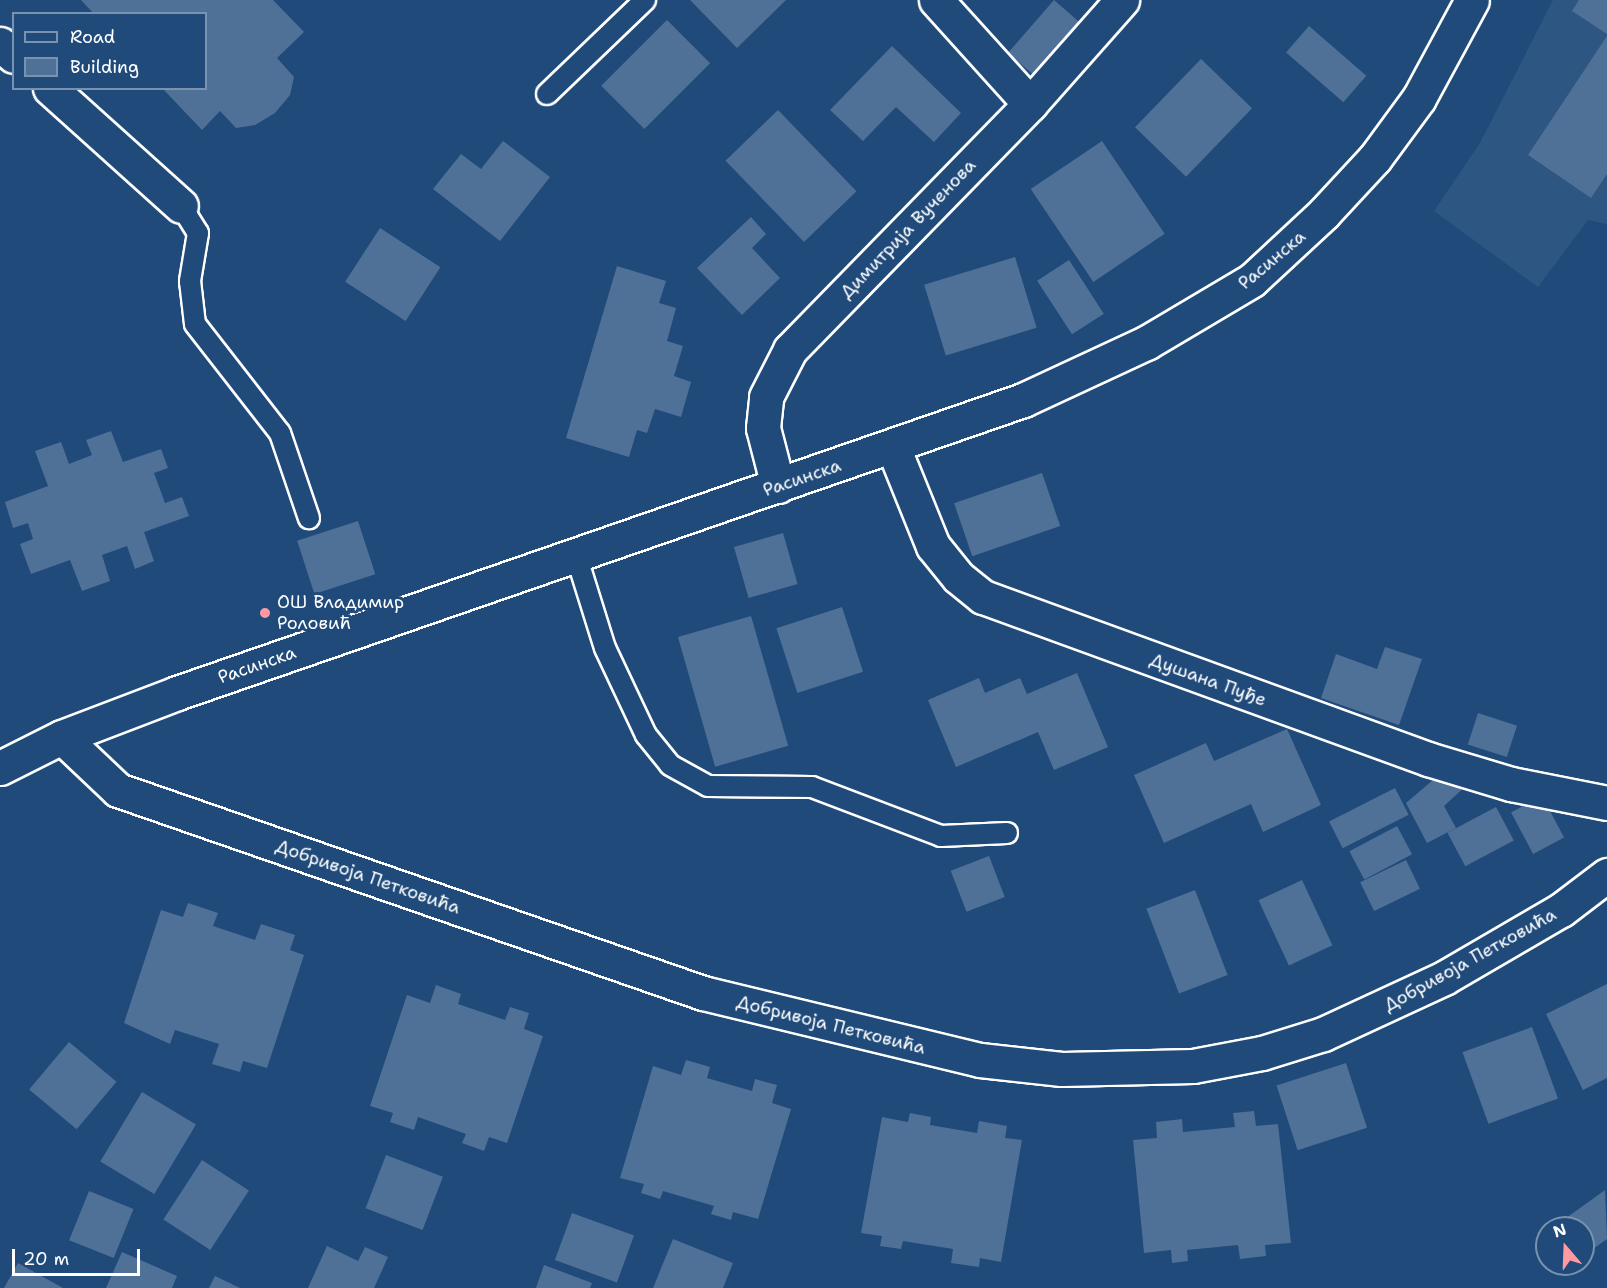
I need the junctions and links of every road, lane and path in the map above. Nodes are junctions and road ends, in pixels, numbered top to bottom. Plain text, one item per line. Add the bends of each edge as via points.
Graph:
1 (645, 0) edge
2 (936, 0) edge
3 (1122, 0) edge
4 (1472, 0) edge
5 (0, 44) edge
6 (12, 54) edge
7 (52, 90) edge
8 (547, 93) dead end
9 (1030, 104) junction
10 (181, 206) joint
11 (893, 447) junction
12 (778, 486) junction
13 (309, 518) dead end
14 (576, 555) junction
15 (62, 737) junction
16 (0, 768) edge
17 (1607, 803) edge
18 (1007, 833) dead end
19 (1607, 875) edge

1 - 8 lane
2 - 9 street
3 - 9 street, Димитрија Вученова
4 - 11 street, Расинска via 1419,98 1375,158 1296,242 1252,280 1146,343 1023,400
5 - 6 street
7 - 10 street
9 - 12 street, Димитрија Вученова via 790,350 774,374 766,397 763,428
10 - 13 lane via 198,233 190,281 195,324 280,433
11 - 12 street, Расинска
11 - 17 street, Душана Пуђе via 933,546 958,577 983,597 1428,759 1511,784
12 - 14 street, Расинска
14 - 15 street, Расинска
14 - 18 lane via 605,648 634,712 670,765 708,786 812,787 941,836
15 - 16 street, Расинска
15 - 19 street, Добривоја Петковића via 118,790 703,993 980,1060 1062,1069 1193,1066 1262,1053 1323,1034 1444,978 1561,910

